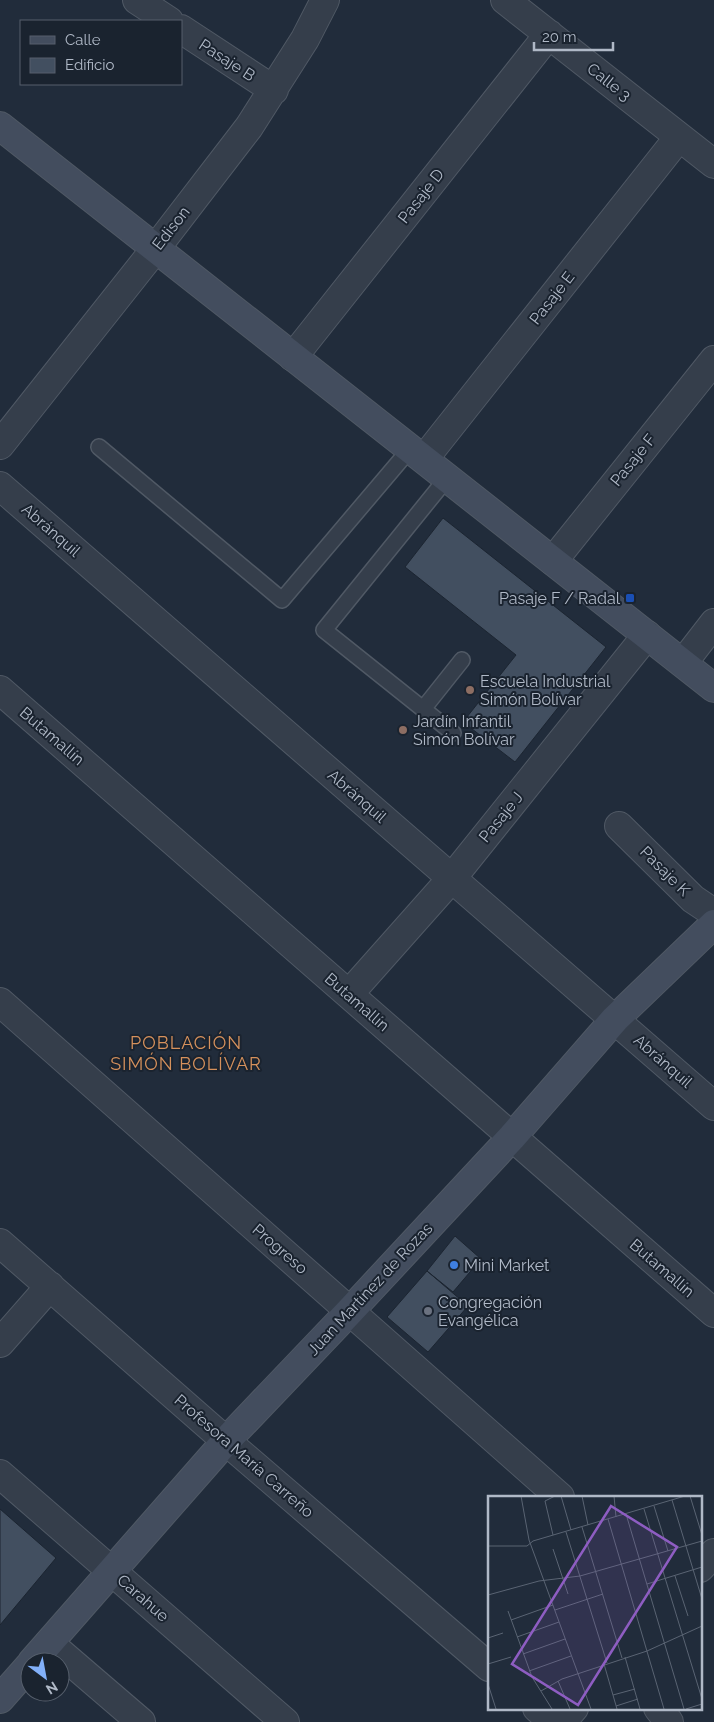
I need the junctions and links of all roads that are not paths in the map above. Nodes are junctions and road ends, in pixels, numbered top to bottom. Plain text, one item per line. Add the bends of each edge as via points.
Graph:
1 (137, 0) edge
2 (325, 0) edge
3 (505, 0) edge
4 (167, 20) edge
5 (182, 31) edge
6 (549, 34) junction
7 (274, 90) junction
8 (0, 126) edge
9 (680, 137) junction
10 (714, 164) edge
11 (156, 248) junction
12 (294, 357) junction
13 (714, 360) edge
14 (0, 445) edge
15 (100, 447) dead end
16 (417, 454) junction
17 (447, 478) junction
18 (0, 486) edge
19 (553, 561) junction
20 (714, 623) edge
21 (647, 634) junction
22 (462, 660) dead end
23 (683, 663) junction
24 (714, 688) edge
25 (0, 690) edge
26 (423, 709) junction
27 (453, 733) dead end
28 (619, 826) dead end
29 (452, 878) junction
30 (714, 913) edge
31 (714, 924) edge
32 (349, 994) junction
33 (0, 1002) edge
34 (615, 1019) junction
35 (714, 1106) edge
36 (512, 1137) junction
37 (0, 1243) edge
38 (50, 1286) junction
39 (350, 1311) junction
40 (714, 1313) edge
41 (0, 1343) edge
42 (226, 1441) junction
43 (0, 1474) edge
44 (559, 1496) edge
45 (714, 1553) edge
46 (702, 1566) edge
47 (112, 1571) junction
48 (41, 1652) edge
49 (488, 1666) edge
50 (20, 1676) edge
51 (70, 1677) edge
52 (0, 1699) edge
53 (539, 1710) edge
54 (572, 1710) edge
55 (660, 1710) edge
56 (141, 1722) edge
57 (285, 1722) edge
58 (553, 1722) edge
59 (562, 1722) edge
60 (669, 1722) edge

1 - 4 street
2 - 7 street, Edison
3 - 6 street, Calle 3
5 - 7 street, Pasaje B
6 - 9 street, Calle 3
6 - 12 street, Pasaje D
7 - 11 street, Edison
8 - 11 street
9 - 10 street, Calle 3
9 - 16 street, Pasaje E
11 - 12 street
11 - 14 street, Edison
12 - 16 street
13 - 19 street, Pasaje F
15 - 16 lane via 282,600
16 - 17 street
17 - 19 street
17 - 26 lane via 324,630
18 - 29 street, Abránquil
19 - 21 street
20 - 23 street
21 - 23 street
21 - 29 street, Pasaje J
22 - 26 lane
23 - 24 street
25 - 32 street, Butamallín
26 - 27 lane
28 - 30 street, Pasaje K via 693,899
29 - 32 street, Pasaje J
29 - 34 street, Abránquil
31 - 34 street, Juan Martínez de Rozas
32 - 36 street, Butamallín
33 - 39 street, Progreso
34 - 35 street, Abránquil
34 - 36 street, Juan Martínez de Rozas
36 - 39 street, Juan Martínez de Rozas
36 - 40 street, Butamallín
37 - 38 street, Profesora María Carreño
38 - 41 street
38 - 42 street, Profesora María Carreño
39 - 42 street, Juan Martínez de Rozas
39 - 44 street, Progreso
42 - 47 street, Juan Martínez de Rozas
42 - 49 street, Profesora María Carreño
43 - 47 street, Carahue
45 - 46 street
47 - 48 street, Juan Martínez de Rozas
47 - 57 street, Carahue
50 - 52 street, Juan Martínez de Rozas
51 - 56 street
53 - 58 street
54 - 59 street
55 - 60 street

